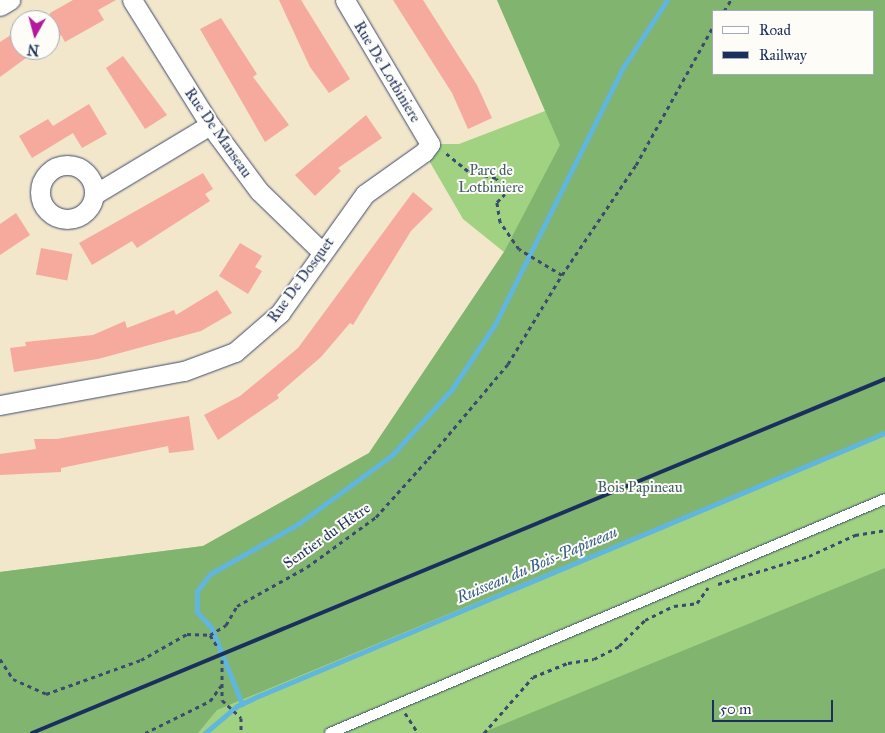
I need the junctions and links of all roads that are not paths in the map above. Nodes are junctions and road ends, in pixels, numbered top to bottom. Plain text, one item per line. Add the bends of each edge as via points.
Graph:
1 (10, 0) edge
2 (132, 0) edge
3 (345, 0) edge
4 (0, 6) edge
5 (210, 126) junction
6 (430, 144) joint
7 (95, 194) dead end
8 (322, 252) junction
9 (0, 405) edge
10 (885, 499) edge
11 (330, 733) edge

1 - 4 street
2 - 5 street, Rue De Manseau
3 - 6 street, Rue De Lotbiniere
5 - 7 street
5 - 8 street, Rue De Manseau via 259,191
6 - 8 street, Rue De Dosquet via 365,194
8 - 9 street, Rue De Dosquet via 280,313 235,352 184,371
10 - 11 lane

